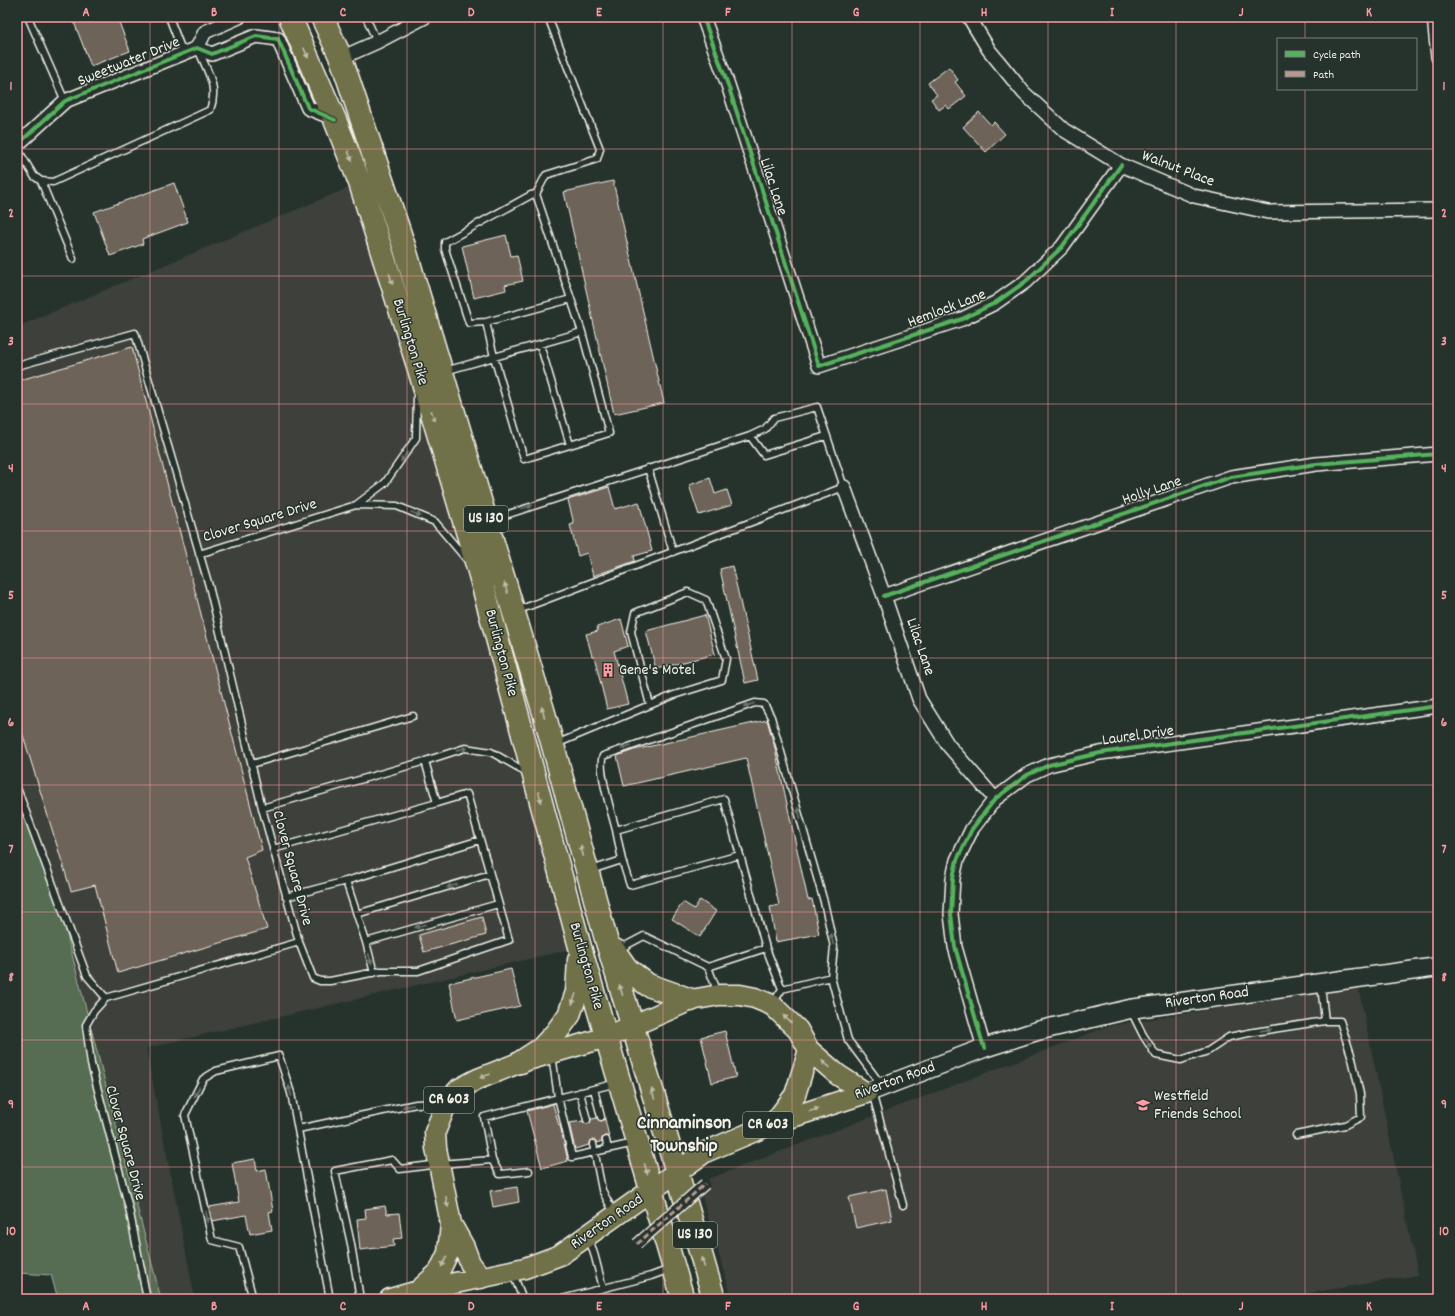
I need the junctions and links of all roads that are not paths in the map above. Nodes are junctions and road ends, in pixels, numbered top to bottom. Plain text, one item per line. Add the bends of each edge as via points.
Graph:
1 (28, 17) edge
2 (169, 17) edge
3 (239, 17) edge
4 (290, 17) edge
5 (322, 17) edge
6 (366, 17) edge
7 (425, 17) edge
8 (548, 17) edge
9 (702, 17) edge
10 (969, 17) edge
11 (1434, 17) edge
12 (377, 42) junction
13 (198, 48) junction
14 (183, 53) junction
15 (1438, 57) edge
16 (341, 58) junction
17 (64, 101) junction
18 (335, 120) junction
19 (17, 145) edge
20 (17, 148) edge
21 (1121, 165) junction
22 (42, 181) junction
23 (536, 194) junction
24 (1438, 210) edge
25 (73, 259) dead end
26 (571, 300) junction
27 (486, 322) junction
28 (582, 332) junction
29 (540, 344) junction
30 (494, 357) junction
31 (17, 366) edge
32 (418, 366) junction
33 (819, 366) joint
34 (442, 372) junction
35 (750, 436) junction
36 (826, 436) junction
37 (570, 445) junction
38 (1438, 454) edge
39 (648, 468) junction
40 (844, 487) junction
41 (356, 505) junction
42 (486, 521) junction
43 (673, 552) junction
44 (199, 554) junction
45 (480, 575) junction
46 (884, 596) junction
47 (513, 612) junction
48 (650, 705) junction
49 (1438, 706) edge
50 (413, 716) dead end
51 (552, 746) junction
52 (425, 761) junction
53 (252, 764) junction
54 (534, 776) junction
55 (17, 788) edge
56 (995, 800) junction
57 (437, 803) junction
58 (262, 808) junction
59 (616, 830) junction
60 (480, 840) junction
61 (273, 849) junction
62 (740, 855) junction
63 (622, 860) junction
64 (587, 872) junction
65 (490, 874) junction
66 (346, 882) junction
67 (286, 897) junction
68 (498, 904) junction
69 (357, 914) junction
70 (606, 939) junction
71 (299, 942) junction
72 (366, 942) junction
73 (580, 946) junction
74 (766, 948) junction
75 (708, 967) junction
76 (1438, 967) edge
77 (374, 972) junction
78 (831, 977) junction
79 (1321, 983) junction
80 (719, 995) junction
81 (777, 997) junction
82 (106, 998) junction
83 (691, 1000) junction
84 (1130, 1009) junction
85 (1325, 1021) junction
86 (632, 1027) junction
87 (607, 1037) junction
88 (984, 1048) junction
89 (809, 1050) junction
90 (552, 1053) junction
91 (521, 1062) junction
92 (620, 1082) junction
93 (594, 1089) junction
94 (873, 1090) junction
95 (580, 1092) junction
96 (558, 1097) junction
97 (447, 1102) junction
98 (601, 1117) dead end
99 (587, 1120) dead end
100 (774, 1123) junction
101 (298, 1129) junction
102 (1296, 1135) dead end
103 (606, 1140) dead end
104 (638, 1142) junction
105 (593, 1144) dead end
106 (608, 1149) junction
107 (596, 1152) junction
108 (492, 1160) junction
109 (439, 1164) junction
110 (529, 1171) dead end
111 (677, 1172) junction
112 (706, 1184) dead end
113 (652, 1190) junction
114 (903, 1204) dead end
115 (615, 1216) junction
116 (451, 1224) junction
117 (588, 1236) junction
118 (637, 1244) dead end
119 (674, 1268) junction
120 (512, 1271) junction
121 (481, 1278) junction
122 (603, 1288) junction
123 (418, 1291) junction
124 (148, 1299) edge
125 (253, 1299) edge
126 (330, 1299) edge
127 (360, 1299) edge
128 (390, 1299) edge
129 (523, 1299) edge
130 (562, 1299) edge
131 (683, 1299) edge
132 (714, 1299) edge

1 - 17 lane
2 - 14 lane
3 - 13 street, Sweetwater Drive via 205,32
4 -> 18 highway, Burlington Pike / US 130
5 - 16 highway, Burlington Pike / US 130
6 - 12 lane
7 - 12 street
8 - 23 lane via 600,149 597,159 546,175
9 - 33 street, Lilac Lane via 728,85
10 - 21 street, Walnut Place via 989,50 1024,93 1064,130
11 - 15 street
12 - 16 street
13 - 14 street, Sweetwater Drive
13 - 18 street, Sweetwater Drive via 212,54 256,36 278,39 308,108
13 - 22 lane via 214,88 214,101 210,110 53,182
14 - 17 street, Sweetwater Drive
16 - 34 highway, Burlington Pike / US 130 via 404,246
17 - 19 street, Sweetwater Drive
18 -> 32 highway, Burlington Pike / US 130 via 360,183
20 - 22 lane via 34,176
21 - 24 street, Walnut Place via 1194,196 1268,212
21 - 33 street, Hemlock Lane via 1062,247 1025,282 995,303 962,319
22 - 25 lane
23 - 26 lane
23 - 27 lane via 445,242 469,323
26 - 27 lane
26 - 28 lane
27 - 30 lane
28 - 29 lane
28 - 37 lane via 609,433
29 - 30 lane
29 - 37 lane
30 - 34 lane
30 - 37 lane via 524,459
31 - 44 lane via 135,333
32 -> 41 lane, Clover Square Drive via 416,438 386,483
32 -> 45 highway, Burlington Pike / US 130
34 - 42 highway, Burlington Pike / US 130
35 - 36 lane via 764,455
35 - 36 lane via 765,428 774,418 817,407
35 - 39 lane
36 - 40 lane
38 - 46 street, Holly Lane via 1316,464 1230,477
42 -> 39 lane
39 - 43 lane
40 - 43 lane
40 - 46 street, Lilac Lane
41 - 44 lane, Clover Square Drive
41 -> 45 lane, Clover Square Drive via 397,506 435,522
47 -> 42 highway, Burlington Pike / US 130
43 - 47 lane
44 - 53 lane, Clover Square Drive
45 - 54 highway, Burlington Pike / US 130
46 - 56 street, Lilac Lane via 919,699 948,745
51 -> 47 highway, Burlington Pike / US 130
48 - 48 lane via 722,680 726,659 706,600 688,592 635,614 631,632
48 - 51 lane
49 - 56 street, Laurel Drive via 1100,753 1049,765 1027,775
50 - 53 lane
64 -> 51 highway, Burlington Pike / US 130
52 -> 54 lane via 465,748 491,752
52 - 57 lane
52 - 58 lane
53 - 58 lane, Clover Square Drive
54 -> 73 highway, Burlington Pike / US 130
55 - 82 lane via 87,976
56 - 88 street, Laurel Drive via 972,829 957,860 951,914 955,947
57 - 60 lane via 467,794
57 - 61 lane
58 - 61 lane, Clover Square Drive
59 - 62 lane via 724,799
59 - 63 lane
78 -> 59 lane via 834,947 824,902 771,716 764,704 755,703 603,756 601,771
60 - 65 lane
60 - 66 lane
61 - 67 lane, Clover Square Drive
62 - 63 lane via 630,885
62 - 74 lane
63 - 64 lane
64 - 70 highway, Burlington Pike / US 130
65 - 68 lane
65 -> 69 lane
66 - 67 lane
66 - 69 lane
67 - 71 lane, Clover Square Drive
68 -> 72 lane
68 - 77 lane via 509,940 418,971
69 - 72 lane
70 - 75 lane via 625,946 644,936
70 - 83 highway via 627,969 648,985
86 -> 70 highway, Burlington Pike / US 130
71 - 77 lane via 313,978 320,981
71 - 82 lane, Clover Square Drive
72 -> 77 lane
73 - 87 highway, Burlington Pike / US 130
73 -> 91 highway via 577,992 569,1015 541,1049
74 - 75 lane
74 - 81 lane
75 - 80 lane
76 - 79 main road, Riverton Road / CR 603
78 - 81 lane
78 - 94 lane via 848,1040
79 - 84 main road, Riverton Road / CR 603
79 - 85 lane
80 - 81 main road, CR 603
80 - 83 main road, CR 603
89 -> 81 main road, CR 603
82 - 124 lane, Clover Square Drive via 86,1025 91,1064 129,1208
83 - 86 main road, CR 603
84 -> 85 lane via 1156,1055 1181,1060 1208,1051 1229,1037
84 - 88 main road, Riverton Road / CR 603 via 1036,1031
85 - 102 lane via 1340,1021 1360,1094 1361,1117 1346,1125
86 - 87 main road, CR 603
111 -> 86 highway, Burlington Pike / US 130
87 - 90 main road, CR 603
87 - 92 highway, Burlington Pike / US 130
88 - 94 main road, Riverton Road / CR 603
94 -> 89 main road, CR 603 via 838,1075
89 - 100 main road via 795,1095
90 - 91 main road, CR 603
90 - 96 lane
91 -> 97 main road, CR 603 via 459,1089
92 - 93 lane
92 - 104 highway, Burlington Pike / US 130
93 - 95 lane
93 - 98 lane
100 -> 94 main road, Riverton Road / CR 603
94 - 114 lane
95 - 96 lane
95 - 99 lane
96 - 107 lane via 572,1157
108 -> 96 lane via 484,1117
97 -> 101 lane via 416,1104
97 - 109 main road, CR 603 via 435,1132
100 - 111 main road, Riverton Road / CR 603 via 705,1152
101 -> 125 lane via 291,1093 278,1056 216,1071 203,1079 185,1115 212,1240 239,1247
101 - 126 lane
103 - 106 lane
104 - 106 lane
104 -> 113 highway, Burlington Pike / US 130
105 - 107 lane
106 - 107 lane
107 - 115 lane via 602,1190
108 - 109 lane
108 - 110 lane via 500,1174
109 -> 116 main road, CR 603
109 - 127 lane via 400,1169 392,1160 335,1171
111 - 113 main road, Riverton Road / CR 603
132 -> 111 highway, Burlington Pike / US 130
112 - 118 street, bridge
113 - 115 main road, Riverton Road / CR 603
113 - 119 highway, Burlington Pike / US 130
115 - 117 main road, Riverton Road / CR 603
116 - 121 main road via 464,1246 470,1263
116 -> 123 main road, CR 603 via 448,1253 439,1272
117 - 120 main road, Riverton Road / CR 603 via 560,1255
117 - 122 lane
119 - 122 lane
119 - 131 highway, Burlington Pike / US 130
120 - 121 main road, Riverton Road / CR 603
120 - 129 lane
121 - 123 main road, Riverton Road / CR 603
122 - 130 lane
123 - 128 main road, Riverton Road / CR 603

